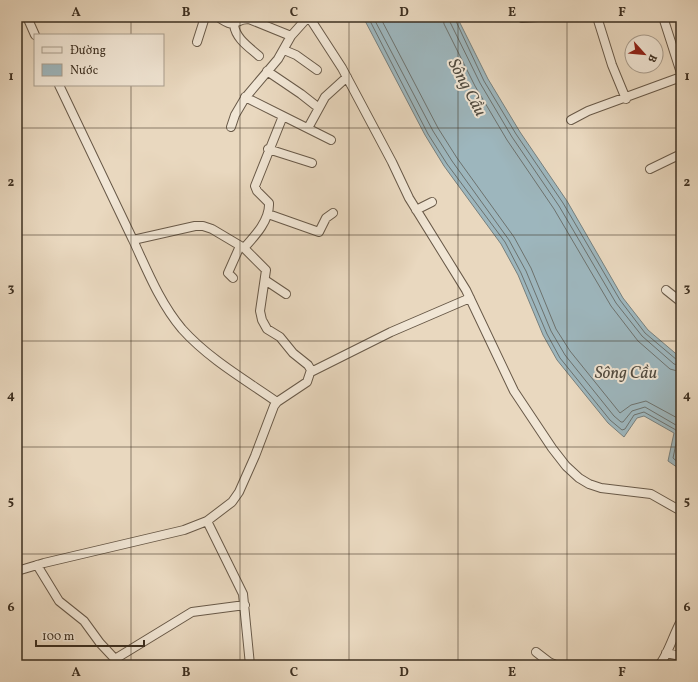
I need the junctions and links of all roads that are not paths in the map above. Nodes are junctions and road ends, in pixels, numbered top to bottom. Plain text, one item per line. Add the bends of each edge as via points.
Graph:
1 (27, 17) edge
2 (205, 17) edge
3 (218, 17) edge
4 (309, 17) edge
5 (538, 17) edge
6 (597, 17) edge
7 (663, 17) edge
8 (522, 18) dead end
9 (234, 25) junction
10 (35, 34) edge
11 (291, 36) junction
12 (197, 42) dead end
13 (284, 50) junction
14 (259, 56) dead end
15 (317, 70) dead end
16 (267, 71) junction
17 (681, 73) edge
18 (347, 77) junction
19 (681, 77) edge
20 (59, 86) edge
21 (245, 97) junction
22 (626, 99) junction
23 (315, 105) dead end
24 (283, 116) junction
25 (571, 120) dead end
26 (231, 127) dead end
27 (308, 128) junction
28 (331, 140) dead end
29 (268, 149) junction
30 (681, 154) edge
31 (312, 163) dead end
32 (650, 169) dead end
33 (432, 202) dead end
34 (416, 210) junction
35 (333, 213) dead end
36 (268, 214) junction
37 (133, 240) junction
38 (242, 247) junction
39 (233, 278) dead end
40 (265, 280) junction
41 (666, 290) dead end
42 (286, 294) dead end
43 (470, 298) junction
44 (681, 302) edge
45 (311, 372) junction
46 (276, 404) junction
47 (681, 511) edge
48 (207, 521) junction
49 (37, 565) junction
50 (17, 571) edge
51 (17, 592) edge
52 (17, 601) edge
53 (245, 605) junction
54 (681, 621) edge
55 (536, 652) dead end
56 (681, 656) edge
57 (663, 660) edge
58 (250, 665) edge
59 (556, 665) edge

1 - 10 street
2 - 12 street
3 - 9 street
4 - 11 street
4 - 18 street
5 - 8 street
6 - 22 street
7 - 17 street
9 - 11 street via 243,19 249,19
9 - 14 street via 240,38
11 - 13 street
13 - 15 street
13 - 16 street
16 - 21 street
16 - 23 street
18 - 27 street via 325,97
18 - 34 street
19 - 22 street
20 - 37 street
21 - 24 street
21 - 26 street
22 - 25 street via 588,111
24 - 27 street
24 - 29 street
27 - 28 street
29 - 31 street
29 - 36 street via 261,175 255,186 269,203
30 - 32 street
33 - 34 street
34 - 43 street
35 - 36 street via 326,218 319,232
36 - 38 street via 254,236
37 - 38 street via 204,226
37 - 46 street via 161,298 182,328 220,363
38 - 39 street via 228,273
38 - 40 street via 264,265
40 - 42 street
40 - 45 street via 260,311 262,320 267,329 280,337 293,353 308,365
41 - 44 street
43 - 45 street via 391,332
43 - 47 street via 514,391 566,466 589,484 601,488 651,494
45 - 46 street via 307,382
46 - 48 street via 239,492 232,502
48 - 49 street via 184,530
48 - 53 street via 243,594
49 - 50 street
49 - 53 street via 59,601 84,621 115,659 192,612
51 - 52 street
53 - 58 street
54 - 57 street
55 - 59 street
56 - 57 street

